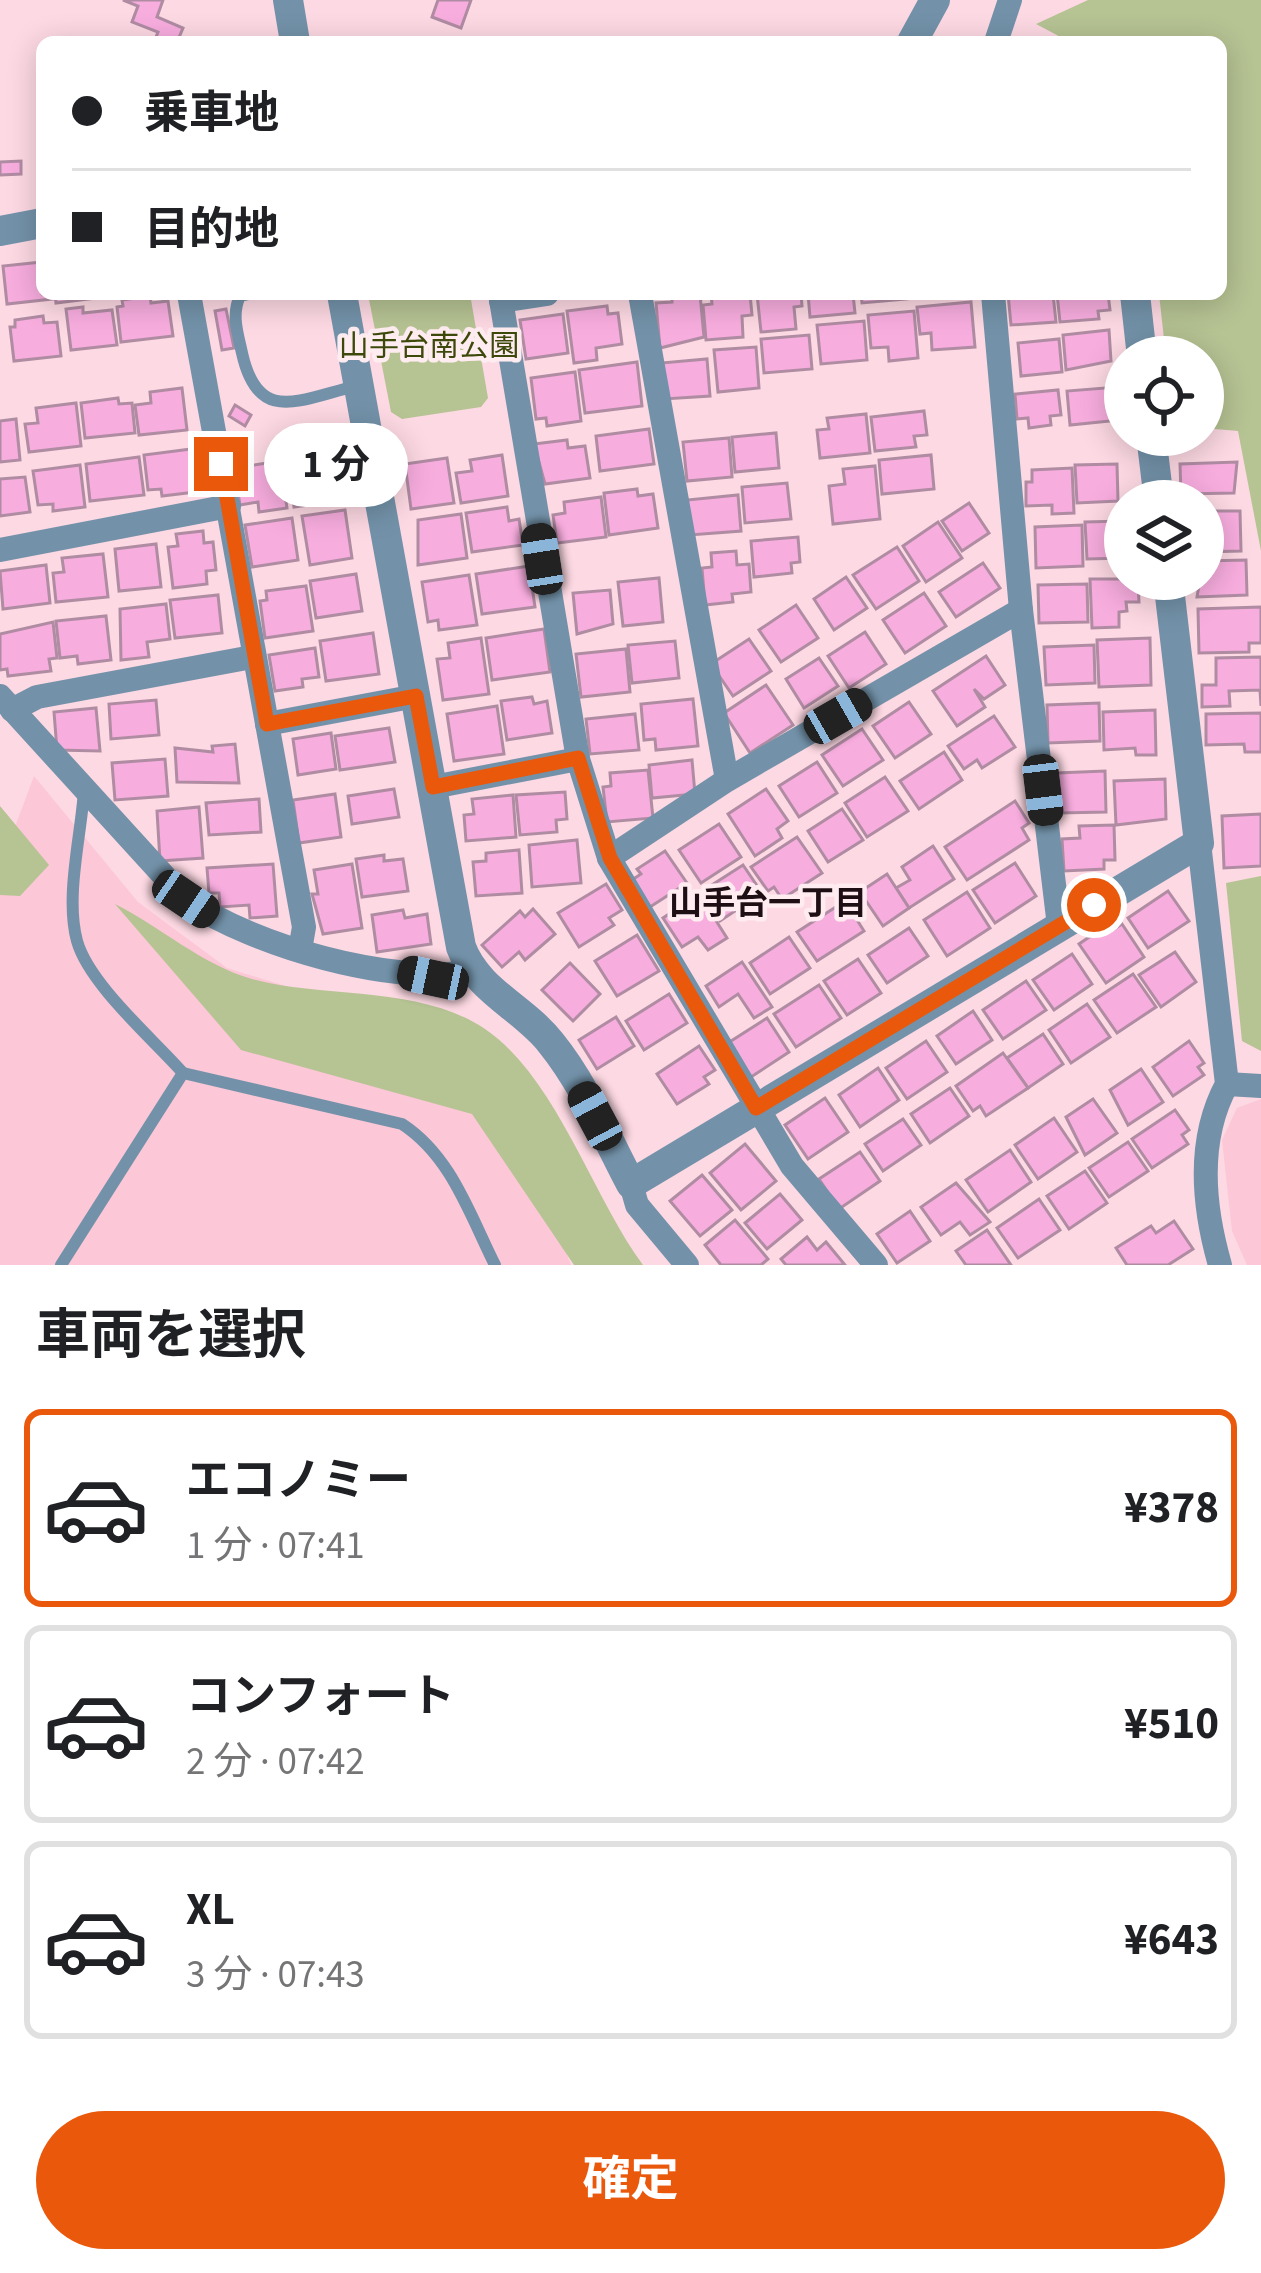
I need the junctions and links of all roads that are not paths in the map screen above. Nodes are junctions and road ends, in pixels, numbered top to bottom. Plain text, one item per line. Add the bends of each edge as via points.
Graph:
1 (288, 0) edge
2 (935, 0) edge
3 (1010, 0) edge
4 (294, 36) edge
5 (916, 36) edge
6 (998, 36) edge
7 (36, 224) edge
8 (0, 231) edge
9 (190, 300) edge
10 (240, 300) edge
11 (343, 300) edge
12 (500, 300) edge
13 (641, 300) edge
14 (994, 300) edge
15 (1136, 300) edge
16 (1140, 336) edge
17 (356, 386) junction
18 (229, 506) junction
19 (0, 550) edge
20 (1170, 600) edge
21 (1022, 610) junction
22 (252, 657) junction
23 (416, 696) junction
24 (6, 703) edge
25 (267, 724) junction
26 (578, 758) junction
27 (727, 780) junction
28 (433, 787) junction
29 (84, 790) junction
30 (1198, 843) junction
31 (610, 858) junction
32 (1059, 926) junction
33 (299, 950) junction
34 (473, 972) junction
35 (183, 1072) junction
36 (1227, 1084) junction
37 (1261, 1086) edge
38 (756, 1108) junction
39 (631, 1184) junction
40 (61, 1265) edge
41 (495, 1265) edge
42 (687, 1265) edge
43 (876, 1265) edge
44 (1220, 1265) edge

1 - 4 street
2 - 5 street
3 - 6 street
7 - 8 street
9 - 18 street
10 - 17 lane via 235,315 259,397 274,402
11 - 17 street
12 - 26 street
13 - 27 street
14 - 21 street
15 - 16 street
17 - 23 street
18 - 19 street
18 - 22 street
20 - 30 street
21 - 27 street
21 - 32 street
22 - 24 street
22 - 25 street
23 - 25 street
23 - 28 street
24 - 29 street
25 - 33 street via 304,926
26 - 28 street
26 - 31 street
27 - 31 street
28 - 34 street via 461,947
29 - 33 street via 186,899 241,933
29 - 35 lane via 77,941 91,969
30 - 32 street
30 - 36 street
31 - 38 street
32 - 38 street
33 - 34 street via 433,978
34 - 39 street via 563,1058
35 - 40 lane
35 - 41 lane via 402,1124 430,1142 446,1166
36 - 37 street
36 - 44 street via 1205,1157
38 - 39 street
38 - 43 street via 792,1166
39 - 42 street via 637,1205

